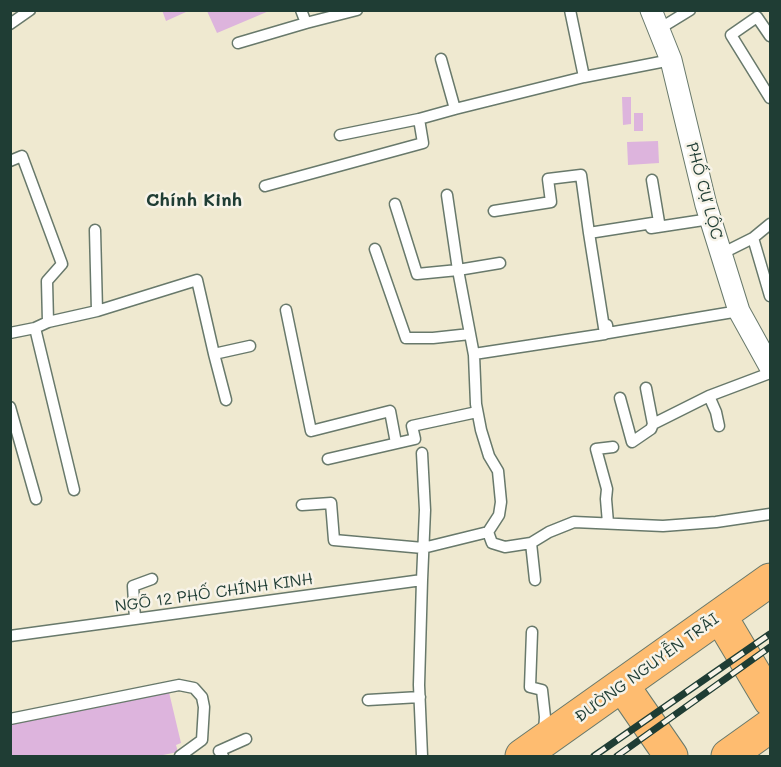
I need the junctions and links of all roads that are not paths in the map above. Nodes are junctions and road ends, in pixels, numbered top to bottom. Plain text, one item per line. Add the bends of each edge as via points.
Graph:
1 (30, 10) edge
2 (301, 10) edge
3 (357, 10) edge
4 (570, 10) edge
5 (690, 10) edge
6 (655, 20) edge
7 (306, 22) junction
8 (10, 24) edge
9 (771, 36) edge
10 (238, 43) dead end
11 (441, 59) dead end
12 (671, 60) junction
13 (584, 77) junction
14 (771, 98) edge
15 (455, 108) junction
16 (419, 118) junction
17 (340, 135) dead end
18 (10, 161) edge
19 (652, 180) dead end
20 (265, 186) dead end
21 (447, 195) dead end
22 (395, 204) dead end
23 (494, 211) dead end
24 (710, 219) junction
25 (771, 224) edge
26 (94, 230) dead end
27 (592, 235) junction
28 (753, 238) junction
29 (375, 249) dead end
30 (721, 254) junction
31 (500, 263) dead end
32 (458, 270) junction
33 (771, 296) edge
34 (286, 310) dead end
35 (97, 311) junction
36 (739, 311) junction
37 (48, 322) junction
38 (35, 328) junction
39 (10, 333) edge
40 (470, 334) junction
41 (250, 346) dead end
42 (214, 354) junction
43 (474, 354) junction
44 (771, 367) edge
45 (771, 373) edge
46 (646, 388) dead end
47 (709, 396) junction
48 (620, 398) dead end
49 (226, 400) dead end
50 (10, 407) edge
51 (477, 412) junction
52 (653, 424) junction
53 (719, 426) dead end
54 (396, 443) junction
55 (614, 447) dead end
56 (422, 453) dead end
57 (328, 459) dead end
58 (74, 490) dead end
59 (36, 499) dead end
60 (302, 506) dead end
61 (771, 514) edge
62 (608, 523) junction
63 (488, 532) junction
64 (531, 543) junction
65 (423, 548) junction
66 (152, 579) dead end
67 (771, 579) edge
68 (422, 580) junction
69 (535, 580) dead end
70 (720, 616) junction
71 (135, 619) junction
72 (532, 632) dead end
73 (10, 636) edge
74 (622, 685) junction
75 (420, 697) junction
76 (368, 700) dead end
77 (771, 700) edge
78 (10, 719) edge
79 (771, 726) edge
80 (246, 739) dead end
81 (533, 749) edge
82 (180, 756) edge
83 (223, 756) edge
84 (422, 756) edge
85 (671, 756) edge
86 (728, 756) edge

1 - 8 lane
2 - 7 lane
3 - 7 lane
4 - 13 lane
5 - 6 lane
6 - 12 street, PHỐ CỰ LỘC
7 - 10 lane
9 - 14 lane via 757,16 731,35
11 - 15 lane
12 - 13 lane
12 - 24 street, PHỐ CỰ LỘC
13 - 15 lane
15 - 16 lane
16 - 17 lane
16 - 20 lane via 423,143
18 - 37 lane via 22,156 62,264 47,281
19 - 27 lane via 659,222
21 - 32 lane
22 - 32 lane via 417,274
23 - 27 lane via 551,202 548,179 581,175
24 - 27 lane
24 - 30 street, PHỐ CỰ LỘC
25 - 28 lane
26 - 35 lane
27 - 36 lane via 608,333
27 - 43 lane via 605,334
28 - 30 lane
28 - 33 lane
29 - 40 lane via 406,338
30 - 36 street, PHỐ CỰ LỘC
31 - 32 lane
32 - 40 lane
34 - 54 lane via 310,431 390,411
35 - 37 lane
35 - 42 lane via 197,280
36 - 44 street, PHỐ CỰ LỘC
37 - 38 lane
38 - 39 lane
38 - 58 lane
40 - 43 lane
41 - 42 lane
42 - 49 lane
43 - 51 lane
45 - 47 lane
46 - 52 lane
47 - 52 lane
47 - 53 lane
48 - 52 lane via 632,442
50 - 59 lane
51 - 54 lane via 412,426 415,439
51 - 63 lane via 489,456 498,471 501,502 499,515
54 - 57 lane
55 - 62 lane via 596,449 607,489
56 - 65 lane
60 - 65 lane via 332,503 334,540
61 - 62 lane via 663,526
62 - 64 lane via 574,522
63 - 64 lane via 492,543 505,547
63 - 65 lane
64 - 69 lane
65 - 68 lane
66 - 71 lane via 133,586
67 - 70 main road, ĐƯỜNG NGUYỄN TRÃI
68 - 71 lane, NGÕ 12 PHỐ CHÍNH KINH
68 - 75 lane
70 - 74 main road, ĐƯỜNG NGUYỄN TRÃI
70 - 77 main road
71 - 73 lane, NGÕ 12 PHỐ CHÍNH KINH
72 - 81 lane via 530,687 542,690 545,717
74 - 81 main road, ĐƯỜNG NGUYỄN TRÃI
74 - 85 main road
75 - 76 lane
75 - 84 lane
78 - 82 lane via 179,685 194,688 204,707 202,740
79 - 86 main road
80 - 83 lane via 219,751

